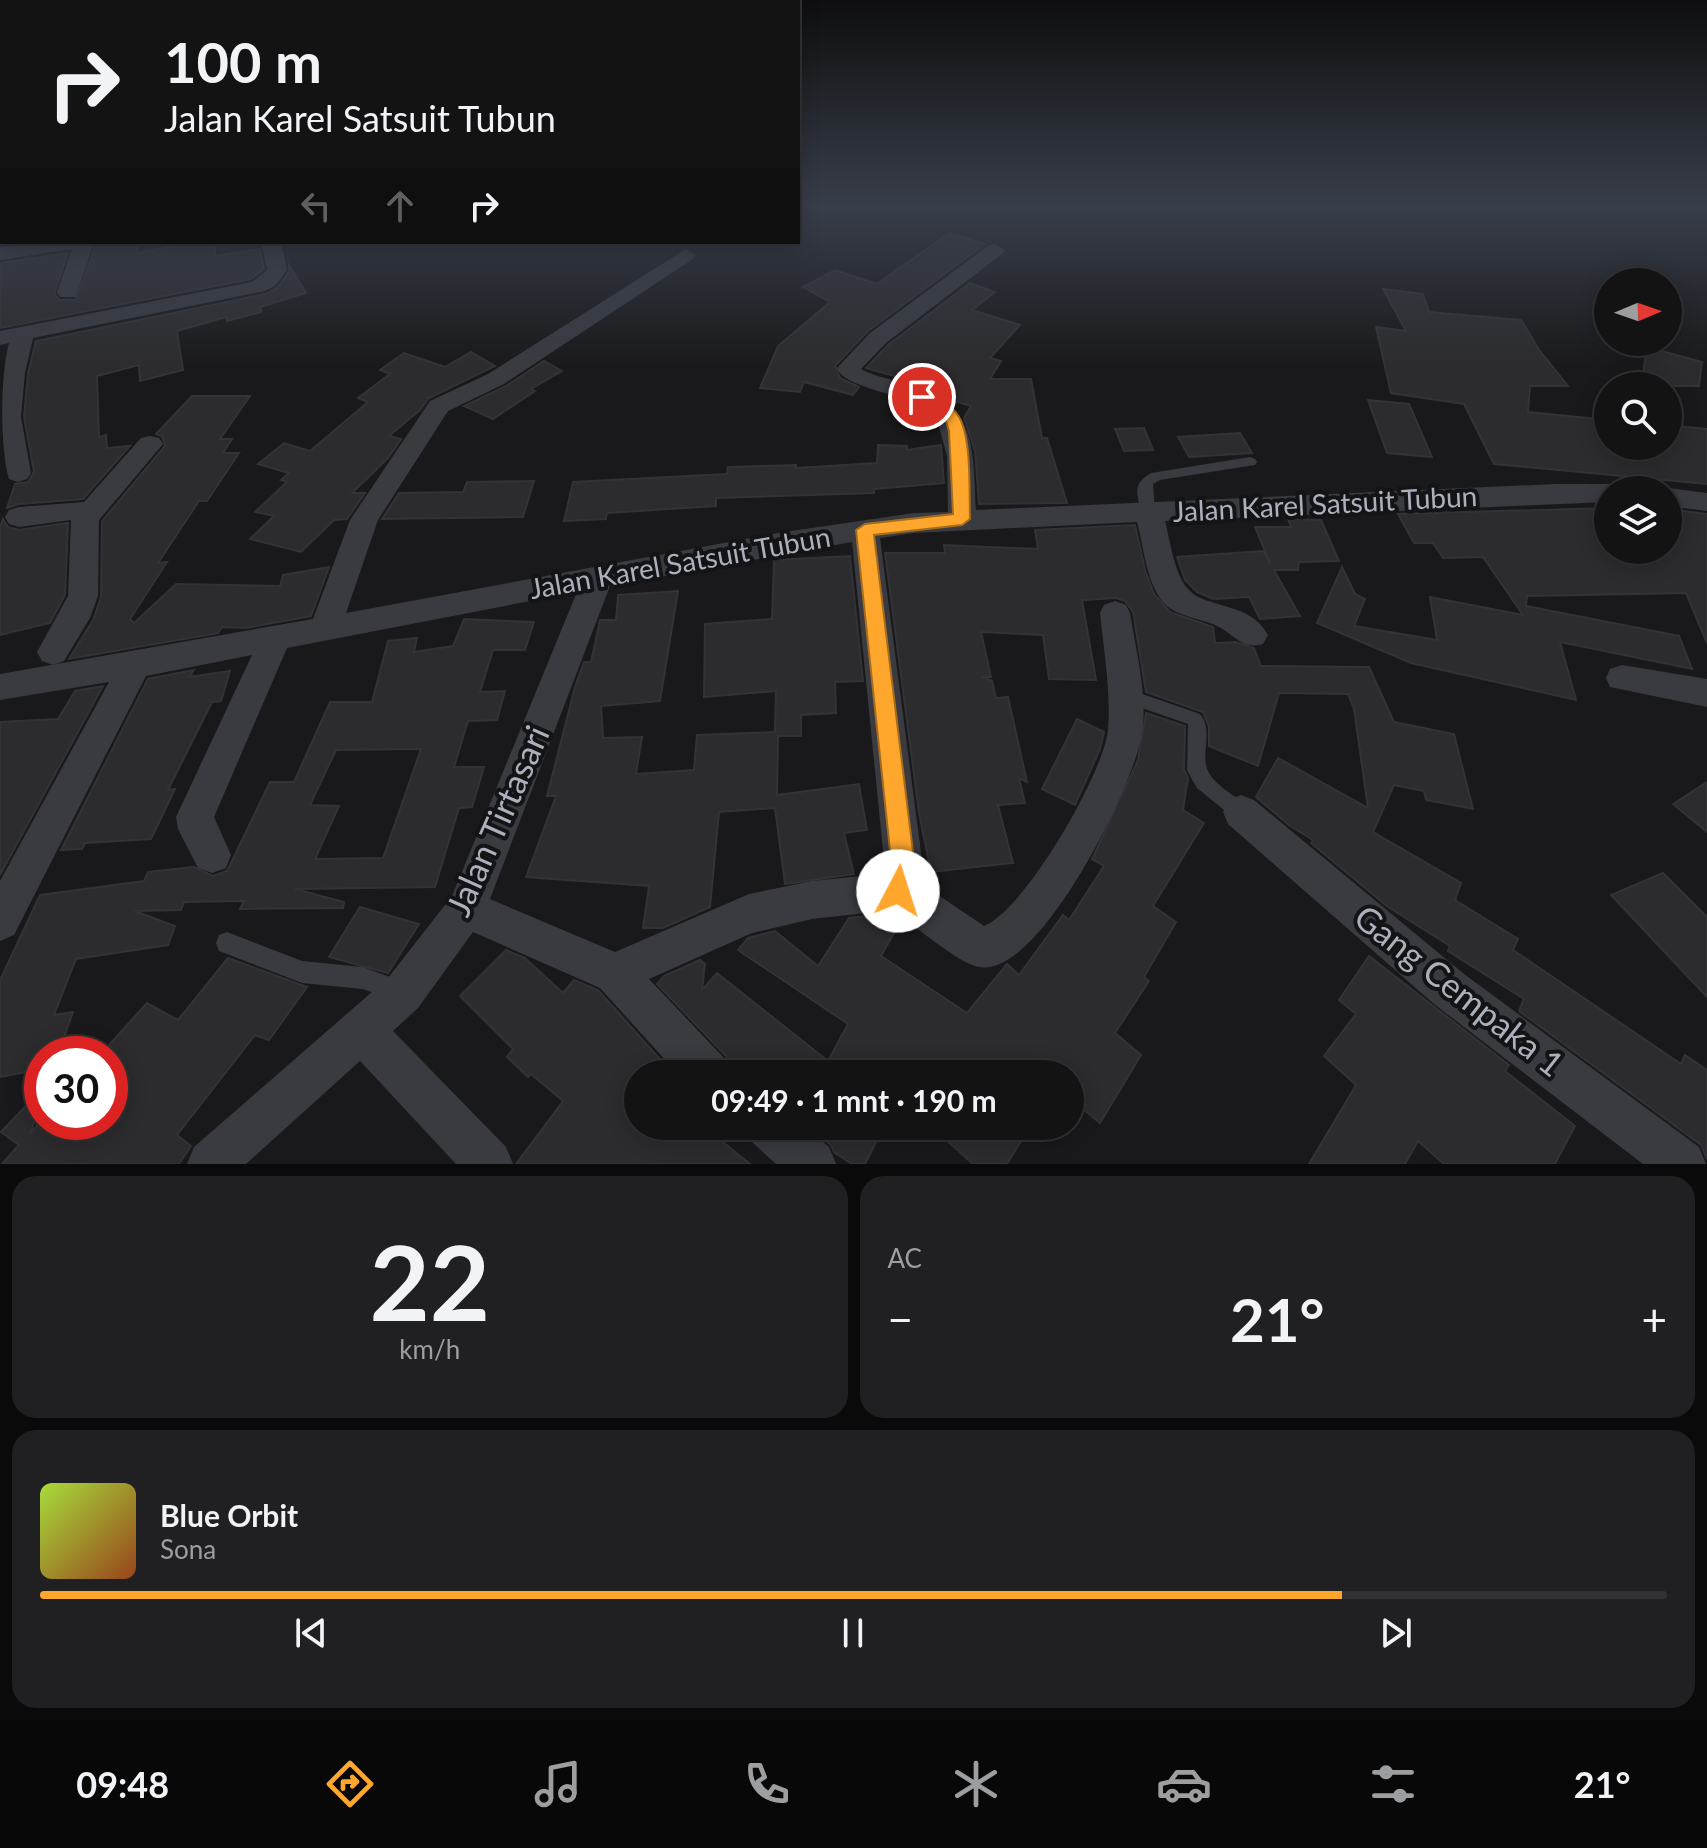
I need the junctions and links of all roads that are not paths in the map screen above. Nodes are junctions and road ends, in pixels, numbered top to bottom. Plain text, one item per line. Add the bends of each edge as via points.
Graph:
1 (78, 259) edge
2 (275, 259) edge
3 (679, 259) edge
4 (983, 259) edge
5 (68, 292) dead end
6 (11, 336) edge
7 (4, 419) edge
8 (150, 444) dead end
9 (1250, 462) dead end
10 (18, 473) dead end
11 (1594, 493) edge
12 (1682, 499) edge
13 (1707, 502) edge
14 (1148, 512) junction
15 (19, 517) dead end
16 (85, 518) junction
17 (962, 519) junction
18 (865, 530) junction
19 (598, 578) junction
20 (1115, 613) dead end
21 (326, 627) junction
22 (1252, 635) dead end
23 (275, 639) junction
24 (0, 663) edge
25 (135, 665) junction
26 (34, 671) edge
27 (1622, 678) dead end
28 (1707, 693) edge
29 (1125, 695) junction
30 (1241, 812) joint
31 (212, 855) dead end
32 (898, 891) junction
33 (466, 909) junction
34 (0, 921) edge
35 (227, 943) dead end
36 (615, 973) junction
37 (403, 993) junction
38 (361, 1030) junction
39 (695, 1060) edge
40 (784, 1140) edge
41 (211, 1164) edge
42 (489, 1164) edge
43 (812, 1164) edge
44 (1682, 1164) edge

1 - 5 street
2 - 6 street via 277,270 258,287
3 - 21 street via 496,379 439,406 369,510
4 - 17 street via 878,338 849,368 859,378 935,402 952,416
6 - 7 street via 13,373
7 - 10 street
8 - 16 street
9 - 14 lane via 1156,476 1144,489
11 - 14 street, Jalan Karel Satsuit Tubun
12 - 13 street
14 - 17 street, Jalan Karel Satsuit Tubun
14 - 22 street via 1170,589 1181,601 1231,619
15 - 16 street via 76,510
16 - 26 street via 83,596 74,618
17 - 18 street, Jalan Karel Satsuit Tubun
18 - 19 street, Jalan Karel Satsuit Tubun
18 - 32 street via 903,860
19 - 21 street, Jalan Karel Satsuit Tubun
19 - 33 street, Jalan Tirtasari
20 - 29 street
21 - 23 street, Jalan Karel Satsuit Tubun
23 - 25 street, Jalan Karel Satsuit Tubun
23 - 31 street via 195,817
24 - 26 street
25 - 26 street, Jalan Karel Satsuit Tubun
25 - 34 street
27 - 28 street
29 - 30 lane via 1194,719 1197,770
29 - 32 street via 1125,734 1095,815 1033,911 1005,938 980,947
30 - 44 street, Gang Cempaka 1 via 1449,989
32 - 36 street via 812,900 749,914
33 - 36 street
33 - 37 street, Jalan Tirtasari
35 - 37 lane via 302,972 363,978
36 - 39 street
37 - 38 street, Jalan Tirtasari
38 - 41 street, Jalan Tirtasari
38 - 42 street
40 - 43 street

